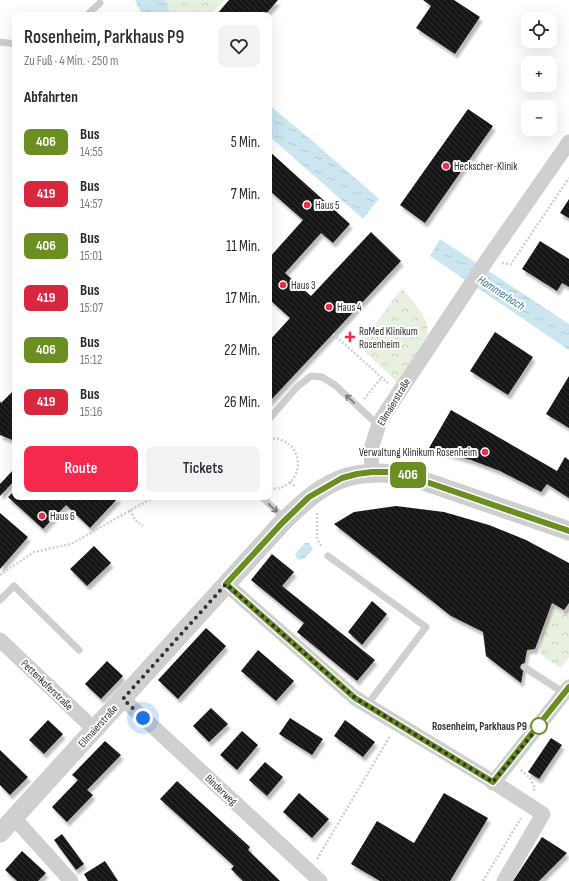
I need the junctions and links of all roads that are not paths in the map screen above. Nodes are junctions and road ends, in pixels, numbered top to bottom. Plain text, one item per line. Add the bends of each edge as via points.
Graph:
1 (100, 3) dead end
2 (90, 12) edge
3 (0, 42) edge
4 (12, 44) edge
5 (569, 142) edge
6 (272, 416) edge
7 (379, 426) junction
8 (372, 472) junction
9 (265, 500) edge
10 (286, 519) junction
11 (569, 531) edge
12 (328, 556) road end
13 (226, 584) junction
14 (0, 600) edge
15 (0, 640) edge
16 (80, 650) dead end
17 (524, 667) dead end
18 (567, 690) edge
19 (123, 699) junction
20 (367, 705) junction
21 (95, 730) junction
22 (493, 782) junction
23 (14, 818) junction
24 (0, 833) edge
25 (315, 876) edge
26 (71, 881) edge
27 (504, 881) edge

1 - 2 lane
3 - 4 lane
5 - 7 street, Ellmaierstraße via 487,260
7 -> 6 lane via 335,385 322,377 311,376 297,387
7 - 8 street, Ellmaierstraße via 371,449
8 - 10 street, Ellmaierstraße via 342,478 309,497
8 - 11 street via 409,476
9 -> 10 lane
10 - 13 street, Ellmaierstraße
12 - 20 lane via 426,627
13 - 19 street, Ellmaierstraße
13 - 20 street via 355,698
14 - 16 lane via 14,586
15 - 21 street, Pettenkoferstraße
17 - 18 lane
18 - 22 street
19 - 21 street, Ellmaierstraße
19 - 25 street, Binderweg
20 - 22 street
21 - 23 street, Ellmaierstraße
22 - 27 street via 543,814
23 - 24 street, Ellmaierstraße
23 - 26 street

